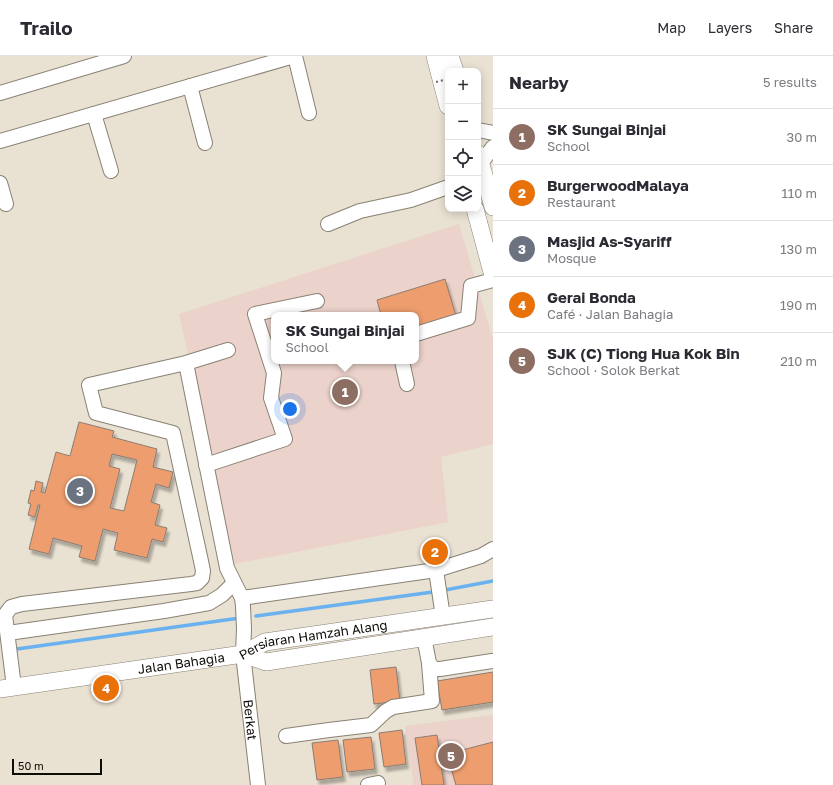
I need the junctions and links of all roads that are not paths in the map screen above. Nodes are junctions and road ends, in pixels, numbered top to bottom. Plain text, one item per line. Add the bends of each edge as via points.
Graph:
1 (124, 56) edge
2 (294, 56) edge
3 (435, 56) edge
4 (450, 56) edge
5 (279, 58) edge
6 (454, 68) edge
7 (190, 86) junction
8 (0, 93) edge
9 (447, 104) edge
10 (309, 113) dead end
11 (94, 114) junction
12 (481, 131) edge
13 (493, 133) edge
14 (0, 141) edge
15 (205, 143) dead end
16 (493, 147) edge
17 (481, 156) edge
18 (481, 165) edge
19 (110, 171) dead end
20 (0, 183) edge
21 (445, 188) edge
22 (6, 204) dead end
23 (493, 207) edge
24 (476, 212) edge
25 (328, 224) dead end
26 (493, 276) edge
27 (493, 280) edge
28 (317, 301) dead end
29 (419, 333) edge
30 (228, 350) dead end
31 (186, 363) junction
32 (271, 364) edge
33 (271, 364) edge
34 (403, 364) edge
35 (407, 384) dead end
36 (206, 464) junction
37 (493, 549) edge
38 (436, 572) junction
39 (234, 583) junction
40 (242, 602) junction
41 (493, 608) edge
42 (443, 617) junction
43 (493, 627) edge
44 (6, 632) edge
45 (424, 637) junction
46 (243, 654) junction
47 (492, 661) dead end
48 (428, 663) junction
49 (7, 688) edge
50 (286, 736) dead end
51 (258, 785) edge

1 - 8 street
2 - 5 street
2 - 10 street
3 - 9 main road
4 - 6 main road
5 - 7 street
7 - 11 street
7 - 15 street
11 - 14 street
11 - 19 street
12 - 13 street
16 - 17 street
18 - 23 main road
20 - 22 street
21 - 25 street via 412,200 360,210
24 - 26 main road
27 - 29 street via 471,286 468,318
28 - 33 street via 255,314
30 - 31 street
31 - 36 street
31 - 44 street via 89,385 96,413 173,433 203,571 202,578 191,584 11,607 5,615
32 - 36 street via 274,373 271,398 285,440
34 - 35 street
36 - 39 street via 227,568
37 - 38 street via 481,556
38 - 40 street
38 - 42 street
39 - 40 street
39 - 44 street via 209,603
40 - 46 street, Berkat
41 - 42 main road, Persiaran Hamzah Alang
42 - 46 main road, Persiaran Hamzah Alang via 265,642
43 - 45 main road, Persiaran Hamzah Alang
44 - 49 street via 12,663
45 - 46 main road, Persiaran Hamzah Alang via 266,662
45 - 48 street
46 - 49 main road, Jalan Bahagia
46 - 51 street, Berkat
47 - 48 street via 440,669
48 - 50 street via 432,701 393,707 371,725

